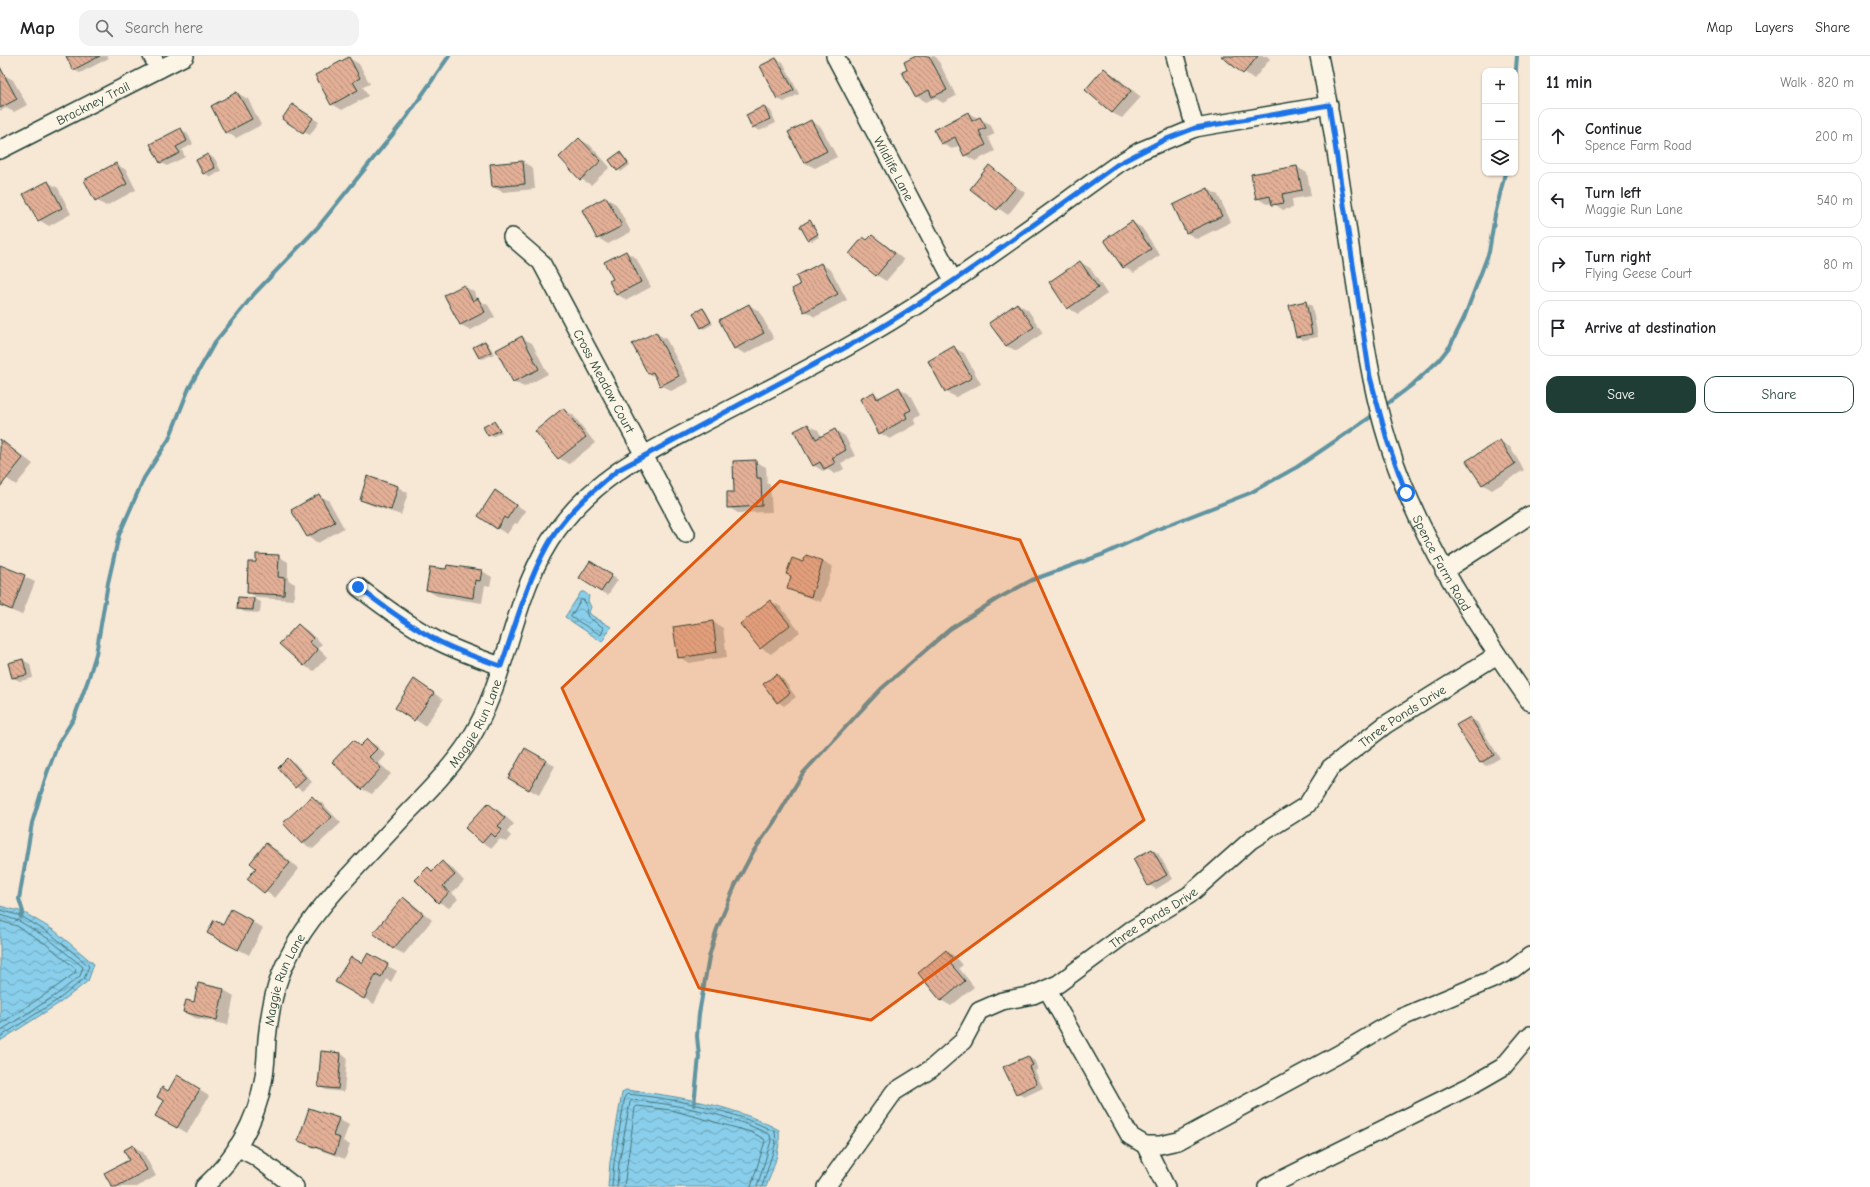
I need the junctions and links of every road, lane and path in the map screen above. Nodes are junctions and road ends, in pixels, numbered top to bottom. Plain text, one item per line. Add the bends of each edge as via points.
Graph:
1 (185, 56) edge
2 (835, 56) edge
3 (1175, 56) edge
4 (1319, 56) edge
5 (156, 62) edge
6 (1329, 105) junction
7 (1195, 128) junction
8 (0, 150) edge
9 (512, 238) dead end
10 (954, 282) junction
11 (644, 454) junction
12 (1530, 515) edge
13 (686, 534) dead end
14 (1444, 571) junction
15 (358, 587) dead end
16 (1497, 655) junction
17 (501, 666) junction
18 (1530, 702) edge
19 (1530, 956) edge
20 (1046, 989) junction
21 (1530, 1035) edge
22 (1145, 1145) junction
23 (237, 1147) junction
24 (204, 1187) edge
25 (295, 1187) edge
26 (826, 1187) edge
27 (1166, 1187) edge
28 (1267, 1187) edge

1 - 5 street, Brackney Trail
2 - 10 street, Wildlife Lane
3 - 7 street
4 - 6 street, Spence Farm Road
5 - 8 street, Brackney Trail
6 - 7 street, Maggie Run Lane
6 - 14 street, Spence Farm Road via 1376,402 1406,493
7 - 10 street, Maggie Run Lane via 1118,164
9 - 11 street, Cross Meadow Court via 542,262
10 - 11 street, Maggie Run Lane via 863,338
11 - 13 street, Cross Meadow Court
11 - 17 street, Maggie Run Lane via 618,470 593,491 556,532 532,576
12 - 14 street
14 - 16 street, Spence Farm Road
15 - 17 street via 440,642
16 - 18 street, Spence Farm Road
16 - 20 street, Three Ponds Drive via 1385,725 1330,768 1307,805 1251,840 1189,895 1131,930 1058,984
17 - 23 street, Maggie Run Lane via 486,709 466,746 430,790 317,912 289,954 275,987 266,1066 259,1101
19 - 22 street via 1513,969 1493,979 1400,1018 1178,1141
20 - 22 street via 1130,1136
20 - 26 street, Three Ponds Drive via 1033,995 1002,1001 979,1011 963,1041 931,1069 894,1092
21 - 28 street via 1503,1067
22 - 27 street
23 - 24 street, Maggie Run Lane via 222,1169
23 - 25 street via 256,1157

